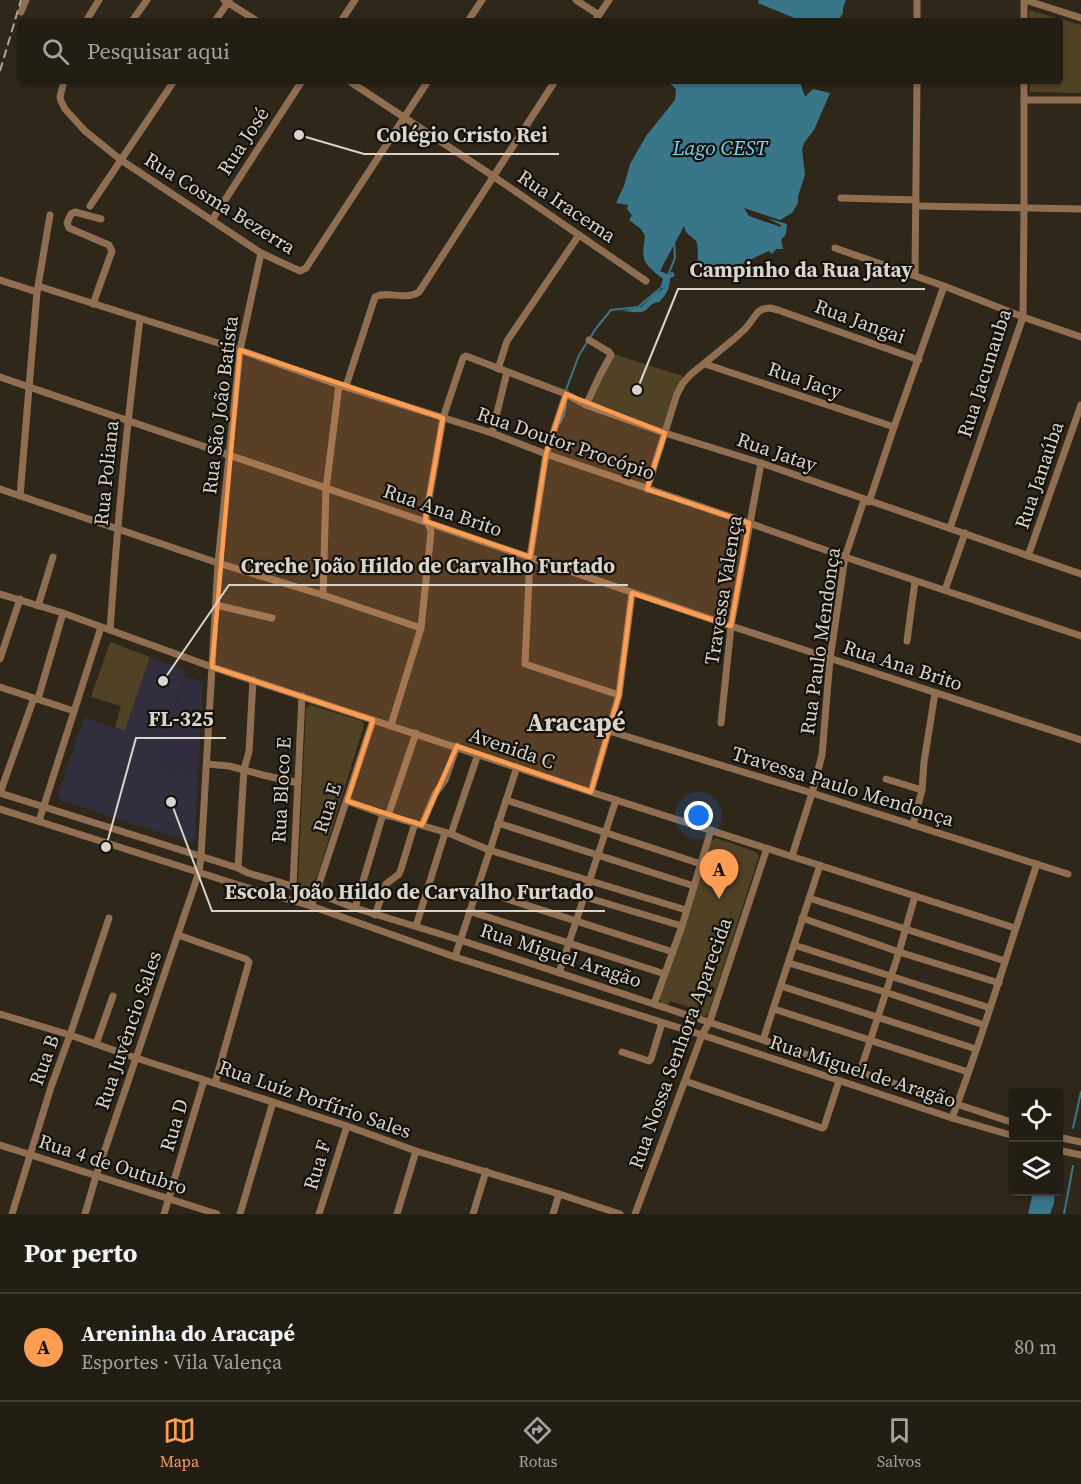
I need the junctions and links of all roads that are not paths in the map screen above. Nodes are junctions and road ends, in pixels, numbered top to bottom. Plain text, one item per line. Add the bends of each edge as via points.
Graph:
1 (26, 0) edge
2 (99, 0) edge
3 (147, 0) edge
4 (355, 0) edge
5 (482, 0) edge
6 (576, 0) edge
7 (609, 0) edge
8 (917, 0) edge
9 (1024, 0) edge
10 (227, 1) edge
11 (21, 12) dead end
12 (88, 18) edge
13 (134, 18) edge
14 (217, 18) edge
15 (252, 18) edge
16 (343, 18) edge
17 (470, 18) edge
18 (597, 18) edge
19 (917, 18) edge
20 (1024, 18) edge
21 (1081, 18) edge
22 (63, 84) edge
23 (172, 84) edge
24 (300, 84) edge
25 (354, 84) edge
26 (426, 84) edge
27 (553, 84) edge
28 (917, 84) edge
29 (1024, 84) edge
30 (1024, 100) junction
31 (1081, 100) edge
32 (405, 117) junction
33 (121, 160) junction
34 (493, 176) junction
35 (841, 198) dead end
36 (916, 203) junction
37 (90, 206) dead end
38 (1024, 208) junction
39 (1081, 209) edge
40 (50, 215) dead end
41 (100, 219) dead end
42 (212, 220) junction
43 (579, 235) junction
44 (835, 248) dead end
45 (261, 253) junction
46 (915, 275) junction
47 (0, 280) edge
48 (646, 281) dead end
49 (945, 286) junction
50 (37, 289) junction
51 (93, 304) junction
52 (1023, 317) junction
53 (140, 319) junction
54 (1081, 337) edge
55 (589, 340) dead end
56 (240, 350) junction
57 (919, 360) junction
58 (705, 364) junction
59 (498, 369) junction
60 (507, 372) junction
61 (0, 377) edge
62 (342, 386) junction
63 (29, 388) junction
64 (566, 394) junction
65 (586, 405) junction
66 (1081, 405) edge
67 (443, 418) junction
68 (128, 422) junction
69 (894, 428) junction
70 (492, 433) junction
71 (665, 433) junction
72 (546, 454) junction
73 (230, 456) junction
74 (761, 463) junction
75 (0, 489) edge
76 (326, 489) junction
77 (647, 489) junction
78 (20, 496) junction
79 (867, 501) junction
80 (428, 522) junction
81 (749, 523) junction
82 (117, 528) junction
83 (950, 528) junction
84 (965, 533) junction
85 (1028, 556) junction
86 (53, 557) dead end
87 (530, 557) junction
88 (845, 557) junction
89 (218, 563) junction
90 (1081, 574) edge
91 (915, 580) junction
92 (945, 590) junction
93 (632, 593) junction
94 (0, 594) edge
95 (323, 595) junction
96 (20, 599) junction
97 (216, 605) junction
98 (38, 606) junction
99 (63, 613) junction
100 (272, 618) dead end
101 (731, 626) junction
102 (101, 627) junction
103 (421, 628) junction
104 (110, 630) junction
105 (1081, 636) edge
106 (907, 641) dead end
107 (0, 659) edge
108 (830, 659) junction
109 (212, 667) junction
110 (253, 680) junction
111 (1, 687) edge
112 (935, 693) junction
113 (619, 695) junction
114 (0, 696) edge
115 (302, 696) junction
116 (36, 698) junction
117 (74, 711) junction
118 (373, 720) junction
119 (721, 723) dead end
120 (391, 725) junction
121 (609, 731) junction
122 (416, 733) junction
123 (1081, 740) edge
124 (457, 746) junction
125 (478, 754) junction
126 (207, 764) junction
127 (517, 767) junction
128 (244, 769) junction
129 (886, 779) dead end
130 (298, 783) junction
131 (922, 790) junction
132 (591, 792) junction
133 (0, 793) edge
134 (812, 793) junction
135 (506, 800) junction
136 (616, 800) junction
137 (346, 801) junction
138 (43, 807) junction
139 (0, 809) edge
140 (386, 815) junction
141 (39, 821) junction
142 (498, 823) junction
143 (418, 824) junction
144 (913, 825) junction
145 (711, 830) junction
146 (606, 832) junction
147 (448, 834) junction
148 (161, 844) junction
149 (767, 848) junction
150 (489, 850) junction
151 (598, 855) junction
152 (792, 856) junction
153 (201, 857) junction
154 (157, 859) junction
155 (701, 864) junction
156 (1037, 864) junction
157 (820, 865) junction
158 (238, 868) junction
159 (199, 873) junction
160 (248, 873) junction
161 (1068, 874) dead end
162 (590, 881) junction
163 (293, 885) junction
164 (694, 886) junction
165 (245, 888) junction
166 (476, 889) junction
167 (316, 893) junction
168 (915, 896) junction
169 (585, 897) junction
170 (809, 898) junction
171 (310, 906) junction
172 (355, 908) junction
173 (686, 910) junction
174 (469, 911) junction
175 (375, 915) junction
176 (109, 918) dead end
177 (802, 918) junction
178 (576, 921) junction
179 (416, 926) junction
180 (682, 926) junction
181 (1015, 928) junction
182 (905, 929) junction
183 (178, 935) junction
184 (460, 940) junction
185 (569, 943) junction
186 (794, 945) junction
187 (673, 952) junction
188 (899, 952) junction
189 (455, 957) junction
190 (1005, 961) junction
191 (789, 963) junction
192 (559, 973) junction
193 (665, 974) junction
194 (891, 975) junction
195 (999, 984) junction
196 (781, 986) junction
197 (885, 992) junction
198 (113, 996) dead end
199 (654, 1004) junction
200 (990, 1008) junction
201 (774, 1009) junction
202 (0, 1014) edge
203 (877, 1017) junction
204 (710, 1021) junction
205 (662, 1023) junction
206 (984, 1025) junction
207 (70, 1035) junction
208 (702, 1035) junction
209 (763, 1040) junction
210 (869, 1041) junction
211 (96, 1044) junction
212 (976, 1049) junction
213 (622, 1052) dead end
214 (136, 1058) junction
215 (860, 1072) junction
216 (968, 1072) junction
217 (204, 1080) junction
218 (685, 1081) junction
219 (839, 1081) junction
220 (215, 1083) junction
221 (273, 1102) junction
222 (957, 1105) junction
223 (952, 1118) junction
224 (1009, 1121) edge
225 (347, 1126) junction
226 (1009, 1135) edge
227 (1063, 1138) edge
228 (1081, 1142) edge
229 (0, 1145) edge
230 (416, 1151) junction
231 (1063, 1151) edge
232 (30, 1155) junction
233 (1081, 1155) edge
234 (486, 1171) junction
235 (96, 1176) junction
236 (559, 1194) junction
237 (169, 1199) junction
238 (12, 1214) edge
239 (85, 1214) edge
240 (164, 1214) edge
241 (217, 1214) edge
242 (240, 1214) edge
243 (319, 1214) edge
244 (397, 1214) edge
245 (473, 1214) edge
246 (553, 1214) edge
247 (620, 1214) edge
248 (635, 1214) edge

1 - 11 street
2 - 12 street
3 - 13 street
4 - 16 street
5 - 17 street
6 - 18 street
7 - 18 street
8 - 19 street
9 - 20 street
9 - 21 street
10 - 14 street
10 - 15 street
22 - 33 street, Rua Cosma Bezerra via 60,101 64,109
23 - 33 street
24 - 42 street, Rua José
25 - 32 street, Rua Iracema
26 - 32 street
27 - 34 street
28 - 36 street
29 - 30 street, Rua Jacunauba
30 - 31 street
30 - 38 street, Rua Jacunauba
32 - 34 street, Rua Iracema
32 - 45 street, Rua Cosma Bezerra via 306,268 297,270
33 - 37 street
33 - 42 street, Rua Cosma Bezerra
34 - 43 street, Rua Iracema
34 - 62 street via 419,292 375,297
35 - 36 street
36 - 38 street
36 - 46 street
38 - 39 street
38 - 52 street, Rua Jacunauba
40 - 50 street
41 - 51 street via 75,212 67,223 69,228 109,245 112,251
42 - 45 street, Rua Cosma Bezerra
43 - 48 street, Rua Iracema
43 - 59 street via 507,341
44 - 46 street
45 - 56 street, Rua São João Batista
46 - 49 street
47 - 50 street, Rua Doutor Procópio
49 - 52 street
49 - 57 street, Rua Paulo Mendonça
50 - 51 street, Rua Doutor Procópio
50 - 63 street
51 - 53 street, Rua Doutor Procópio
52 - 54 street
52 - 83 street, Rua Jacunauba
53 - 56 street, Rua Doutor Procópio
53 - 68 street, Rua Poliana
55 - 65 street via 611,355
56 - 62 street, Rua Doutor Procópio
56 - 73 street, Rua São João Batista
57 - 58 street, Rua Jangai via 770,308 758,312 746,328
57 - 69 street, Rua Paulo Mendonça
58 - 69 street, Rua Jacy
58 - 71 street, Rua Jangai via 683,383
59 - 60 street, Rua Jatay
59 - 67 street, Rua Jatay via 465,356
60 - 64 street, Rua Jatay
60 - 70 street
61 - 63 street, Rua Ana Brito
62 - 67 street, Rua Doutor Procópio
62 - 76 street
63 - 68 street, Rua Ana Brito
63 - 78 street
64 - 65 street, Rua Jatay
64 - 72 street
65 - 71 street, Rua Jatay
66 - 85 street, Rua Janaúba
67 - 70 street, Rua Doutor Procópio
67 - 80 street
68 - 73 street, Rua Ana Brito
68 - 82 street, Rua Poliana
69 - 79 street, Rua Paulo Mendonça
70 - 72 street, Rua Doutor Procópio
71 - 74 street, Rua Jatay
71 - 77 street, Rua Jangai
72 - 77 street, Rua Doutor Procópio
72 - 87 street
73 - 76 street, Rua Ana Brito
73 - 89 street, Rua São João Batista
74 - 79 street, Rua Jatay
74 - 81 street, Travessa Valença
75 - 78 street
76 - 80 street, Rua Ana Brito
76 - 95 street
77 - 81 street, Rua Doutor Procópio
78 - 82 street
79 - 83 street, Rua Jatay
79 - 88 street, Rua Paulo Mendonça
80 - 87 street, Rua Ana Brito
80 - 103 street via 431,532
81 - 88 street, Rua Doutor Procópio
81 - 101 street, Travessa Valença
82 - 89 street
82 - 104 street, Rua Poliana
83 - 84 street, Rua Jatay
84 - 85 street, Rua Jatay
84 - 92 street
85 - 90 street, Rua Jatay
86 - 98 street
87 - 93 street, Rua Ana Brito
87 - 113 street via 525,664
88 - 91 street, Rua Doutor Procópio
88 - 108 street, Rua Paulo Mendonça
89 - 95 street
89 - 97 street, Rua São João Batista
91 - 92 street, Rua Doutor Procópio
91 - 106 street
92 - 105 street, Rua Doutor Procópio
93 - 101 street, Rua Ana Brito
93 - 113 street
94 - 96 street, Avenida C
95 - 103 street
96 - 98 street, Avenida C
96 - 107 street
97 - 100 street
97 - 109 street, Rua São João Batista
98 - 99 street, Avenida C
99 - 102 street, Avenida C
99 - 116 street
101 - 108 street, Rua Ana Brito
101 - 119 street, Travessa Valença
102 - 104 street, Avenida C
102 - 117 street
103 - 120 street
104 - 109 street, Avenida C
108 - 112 street, Rua Ana Brito
108 - 134 street, Rua Paulo Mendonça via 822,755
109 - 110 street, Avenida C
109 - 126 street, Rua Juvêncio Sales
110 - 115 street, Avenida C
110 - 128 street via 249,752
111 - 114 street
111 - 116 street
112 - 123 street, Rua Ana Brito
112 - 131 street
113 - 121 street
115 - 118 street, Avenida C
115 - 130 street, Rua Bloco E
116 - 117 street
116 - 133 street
117 - 138 street
118 - 120 street, Avenida C
118 - 137 street, Rua E
120 - 122 street, Avenida C
121 - 132 street
121 - 134 street, Travessa Paulo Mendonça
122 - 124 street, Avenida C
122 - 140 street
124 - 125 street, Avenida C
124 - 143 street via 445,780
125 - 127 street, Avenida C
125 - 147 street
126 - 128 street
126 - 153 street, Rua Juvêncio Sales
127 - 132 street, Avenida C
127 - 135 street
128 - 130 street
128 - 158 street
129 - 131 street
130 - 163 street, Rua Bloco E
131 - 144 street
132 - 136 street, Avenida C
133 - 138 street, Rua Miguel Aragão
134 - 144 street, Travessa Paulo Mendonça
134 - 152 street, Rua Paulo Mendonça
135 - 142 street
135 - 146 street
136 - 145 street, Avenida C
136 - 146 street
137 - 140 street
137 - 167 street, Rua E
138 - 141 street
138 - 148 street, Rua Miguel Aragão
139 - 141 street, Rua Miguel Aragão
140 - 143 street
140 - 172 street
141 - 154 street, Rua Miguel Aragão
142 - 150 street
142 - 151 street
143 - 147 street
143 - 175 street via 399,874 386,884
144 - 156 street, Travessa Paulo Mendonça
145 - 149 street, Avenida C
145 - 155 street
146 - 151 street
146 - 155 street
147 - 150 street
147 - 179 street
148 - 153 street, Rua Miguel Aragão
148 - 154 street
149 - 152 street, Avenida C
149 - 204 street, Rua Nossa Senhora Aparecida
150 - 162 street
150 - 166 street
151 - 162 street
151 - 164 street
152 - 157 street, Avenida C
153 - 158 street, Rua Miguel Aragão
153 - 159 street, Rua Juvêncio Sales
154 - 159 street, Rua Miguel Aragão
155 - 164 street
156 - 161 street, Travessa Paulo Mendonça
156 - 181 street
157 - 168 street, Avenida C
157 - 170 street
158 - 160 street, Rua Miguel Aragão
159 - 165 street, Rua Miguel Aragão
159 - 183 street, Rua Juvêncio Sales
160 - 163 street, Rua Miguel Aragão
160 - 165 street
162 - 169 street
162 - 173 street
163 - 167 street, Rua Miguel Aragão
164 - 173 street
165 - 171 street, Rua Miguel Aragão
166 - 174 street
166 - 178 street
167 - 171 street, Rua E
167 - 172 street, Rua Miguel Aragão
168 - 181 street, Avenida C
168 - 182 street
169 - 178 street
169 - 180 street
170 - 177 street
170 - 182 street
171 - 189 street, Rua Miguel Aragão
172 - 175 street, Rua Miguel Aragão
173 - 180 street
174 - 184 street
174 - 185 street
175 - 179 street, Rua Miguel Aragão
176 - 207 street, Rua B
177 - 186 street
177 - 188 street
178 - 185 street
178 - 187 street
179 - 184 street, Rua Miguel Aragão
180 - 187 street
181 - 190 street
182 - 188 street
182 - 190 street
183 - 214 street, Rua Juvêncio Sales
183 - 220 street via 249,962
184 - 189 street
184 - 192 street, Rua Miguel Aragão
185 - 192 street
185 - 193 street
186 - 191 street
186 - 194 street
187 - 193 street
188 - 194 street
188 - 195 street
189 - 205 street, Rua Miguel Aragão
190 - 195 street
191 - 196 street
191 - 197 street
192 - 199 street, Rua Miguel Aragão
193 - 199 street
194 - 197 street
194 - 200 street
195 - 200 street
196 - 201 street
196 - 203 street
197 - 203 street
197 - 206 street
198 - 211 street
199 - 204 street, Rua Miguel Aragão
200 - 206 street
201 - 209 street
201 - 210 street
202 - 207 street, Rua Luíz Porfírio Sales
203 - 210 street
203 - 212 street
204 - 208 street, Rua Nossa Senhora Aparecida
204 - 209 street, Rua Miguel de Aragão
205 - 208 street, Rua Miguel Aragão
205 - 213 street via 651,1059
206 - 212 street
207 - 211 street, Rua Luíz Porfírio Sales
207 - 232 street, Rua B
208 - 218 street, Rua Nossa Senhora Aparecida
208 - 219 street, Rua Miguel de Aragão
209 - 215 street, Rua Miguel de Aragão
210 - 215 street
210 - 216 street
211 - 214 street, Rua Luíz Porfírio Sales
212 - 216 street
214 - 217 street, Rua Luíz Porfírio Sales
214 - 235 street, Rua Juvêncio Sales
215 - 222 street, Rua Miguel de Aragão
216 - 222 street
217 - 220 street, Rua Luíz Porfírio Sales
217 - 237 street, Rua D
218 - 219 street via 821,1128
218 - 248 street, Rua Nossa Senhora Aparecida
219 - 223 street, Rua Miguel de Aragão
220 - 221 street, Rua Luíz Porfírio Sales
221 - 225 street, Rua Luíz Porfírio Sales
221 - 242 street
222 - 223 street
222 - 224 street, Rua Miguel de Aragão
223 - 226 street, Rua Miguel de Aragão
225 - 230 street, Rua Luíz Porfírio Sales
225 - 243 street, Rua F
227 - 228 street
229 - 232 street, Rua 4 de Outubro
230 - 234 street, Rua Luíz Porfírio Sales
230 - 244 street
231 - 233 street
232 - 235 street, Rua 4 de Outubro
232 - 238 street, Rua B
234 - 236 street, Rua Luíz Porfírio Sales
234 - 245 street
235 - 237 street, Rua 4 de Outubro
235 - 239 street, Rua Juvêncio Sales
236 - 246 street
236 - 247 street, Rua Luíz Porfírio Sales
237 - 240 street, Rua D
237 - 241 street, Rua 4 de Outubro

